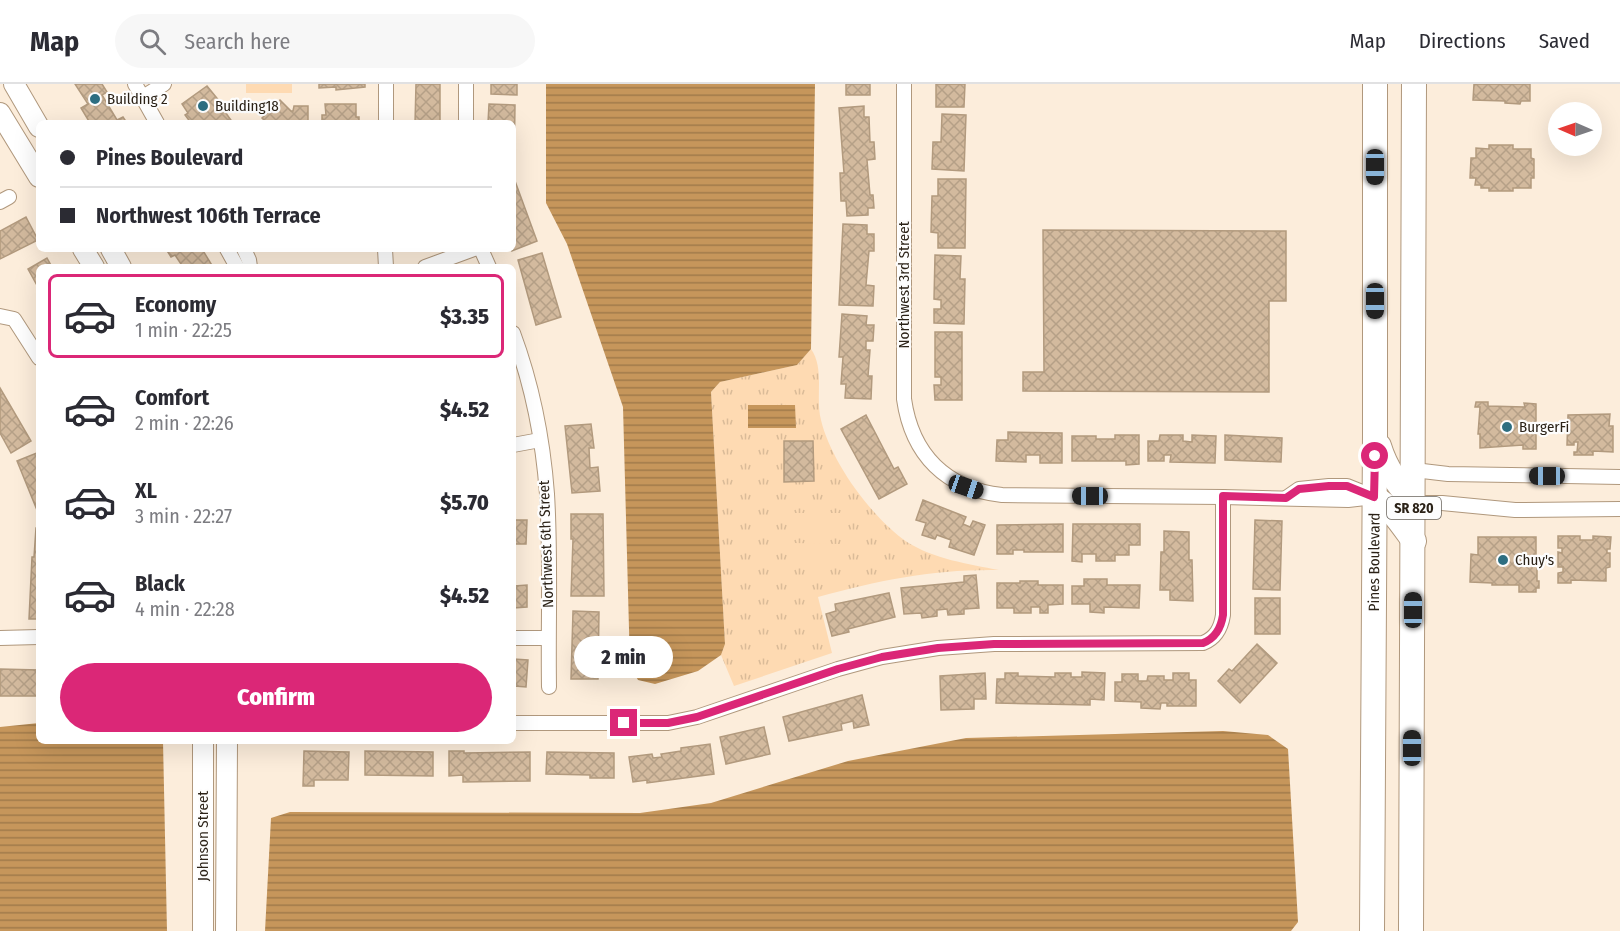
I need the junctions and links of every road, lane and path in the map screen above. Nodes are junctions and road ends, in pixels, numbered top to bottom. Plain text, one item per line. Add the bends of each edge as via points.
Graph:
1 (14, 84) edge
2 (135, 84) edge
3 (164, 84) edge
4 (386, 84) edge
5 (466, 84) edge
6 (904, 84) edge
7 (1375, 84) edge
8 (1414, 84) edge
9 (143, 97) junction
10 (0, 113) edge
11 (156, 120) edge
12 (386, 120) edge
13 (466, 120) edge
14 (36, 122) edge
15 (36, 172) edge
16 (466, 252) edge
17 (433, 264) edge
18 (0, 315) edge
19 (516, 341) edge
20 (36, 353) edge
21 (1375, 435) junction
22 (540, 440) junction
23 (516, 444) edge
24 (1414, 471) junction
25 (1620, 477) edge
26 (1223, 496) junction
27 (1374, 497) junction
28 (1414, 503) junction
29 (1620, 509) edge
30 (1414, 541) junction
31 (36, 637) edge
32 (0, 638) edge
33 (516, 638) edge
34 (548, 638) junction
35 (549, 687) dead end
36 (516, 723) edge
37 (204, 744) edge
38 (227, 744) edge
39 (203, 931) edge
40 (226, 931) edge
41 (1372, 931) edge
42 (1411, 931) edge

1 - 14 street
2 - 9 street
3 - 9 street
4 - 12 street
5 - 13 street
6 - 26 street, Northwest 3rd Street via 904,399 908,421 925,455 944,474 979,492
7 - 21 highway, Pines Boulevard / SR 820
8 - 24 highway, SR 820
9 - 11 street
10 - 15 street
16 - 17 street
18 - 20 street via 14,319
19 - 22 street, Northwest 6th Street
21 - 27 highway, Pines Boulevard / SR 820
21 - 28 highway via 1385,465
22 - 23 street
22 - 34 street, Northwest 6th Street via 547,493
24 - 25 street
24 - 28 highway, SR 820
26 - 27 street, Northwest 3rd Street via 1286,498 1299,489 1347,486
26 - 36 street via 1222,623 1215,636 1203,643 938,648 838,669 697,717 668,723
27 - 30 highway via 1395,515
27 - 41 highway, Pines Boulevard / SR 820
28 - 29 street via 1515,510
28 - 30 highway, SR 820
30 - 42 highway, SR 820
31 - 32 street
33 - 34 street
34 - 35 street, Northwest 6th Street
37 - 39 street, Johnson Street
38 - 40 street, Johnson Street

